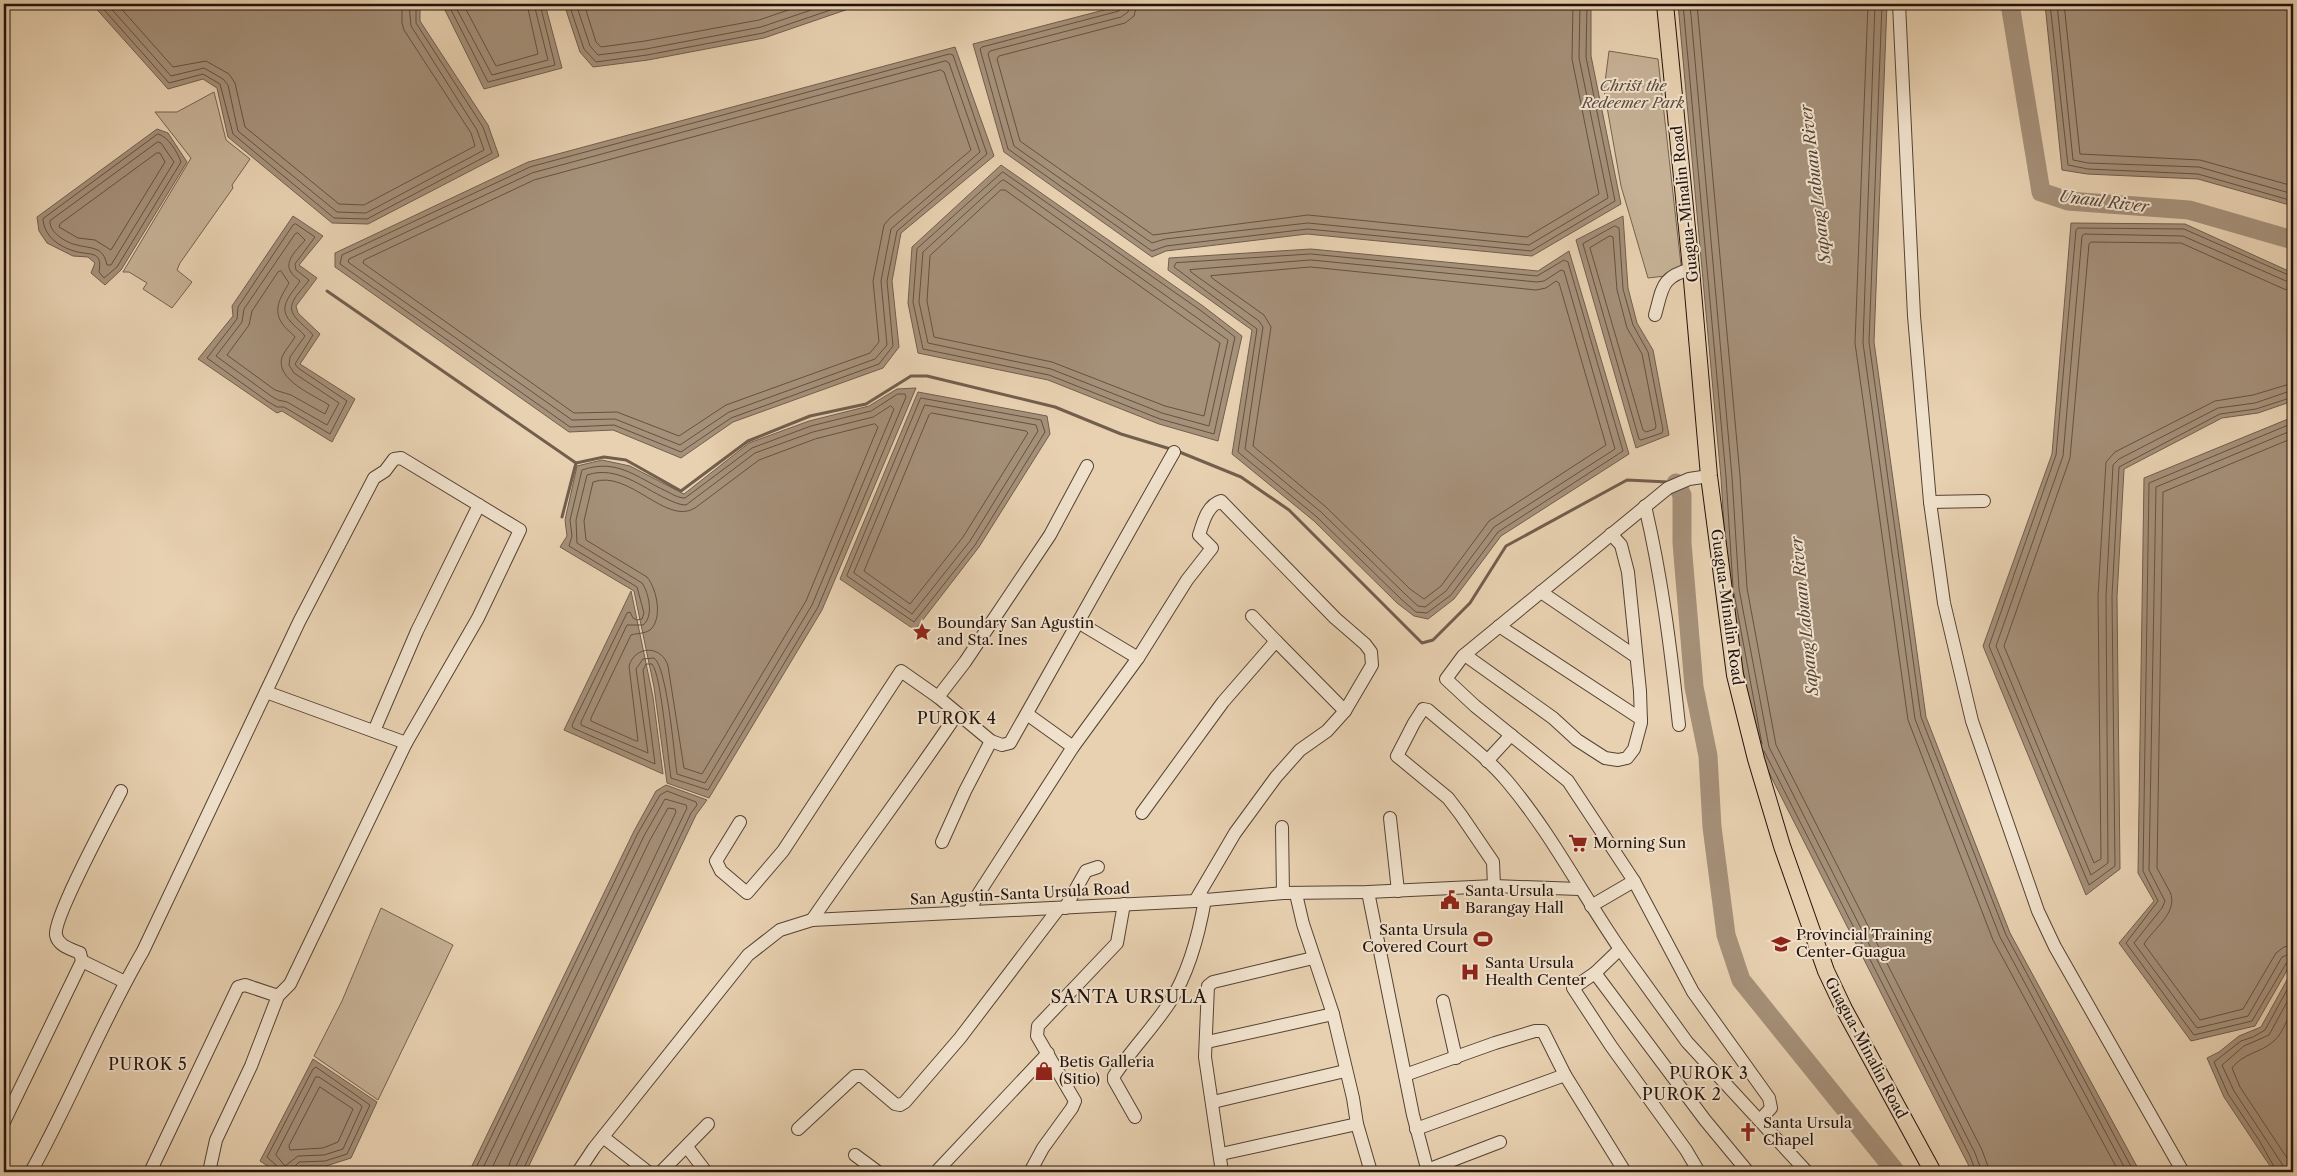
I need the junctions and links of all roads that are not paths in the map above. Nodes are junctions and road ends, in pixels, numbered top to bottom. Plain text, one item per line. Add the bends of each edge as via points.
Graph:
1 (1665, 4) edge
2 (1899, 4) edge
3 (1692, 269) junction
4 (1655, 315) dead end
5 (1174, 452) dead end
6 (1087, 466) dead end
7 (1709, 476) junction
8 (1984, 501) dead end
9 (1930, 502) junction
10 (479, 505) junction
11 (1645, 506) junction
12 (1611, 534) junction
13 (1540, 592) junction
14 (1252, 616) dead end
15 (1078, 622) junction
16 (1499, 626) junction
17 (1276, 640) junction
18 (1465, 655) junction
19 (1635, 656) junction
20 (1138, 658) junction
21 (266, 692) junction
22 (938, 697) junction
23 (1346, 711) junction
24 (957, 714) junction
25 (1027, 714) junction
26 (1641, 719) junction
27 (1679, 725) dead end
28 (374, 731) junction
29 (1511, 735) junction
30 (991, 741) junction
31 (406, 743) junction
32 (1073, 747) junction
33 (1487, 761) junction
34 (121, 791) dead end
35 (1142, 813) dead end
36 (1390, 818) dead end
37 (740, 822) dead end
38 (1282, 828) dead end
39 (942, 842) dead end
40 (1098, 868) dead end
41 (1634, 881) junction
42 (1494, 886) junction
43 (1579, 888) junction
44 (1398, 891) junction
45 (1368, 892) junction
46 (1290, 894) junction
47 (1200, 900) junction
48 (1124, 904) junction
49 (1591, 906) junction
50 (1062, 908) junction
51 (969, 912) junction
52 (812, 920) junction
53 (1620, 949) junction
54 (1314, 958) junction
55 (82, 961) junction
56 (1595, 973) junction
57 (125, 982) junction
58 (278, 996) junction
59 (1443, 1001) dead end
60 (1333, 1014) junction
61 (1207, 1042) junction
62 (1048, 1053) junction
63 (1456, 1058) junction
64 (1345, 1071) junction
65 (1405, 1075) junction
66 (1565, 1075) junction
67 (1213, 1102) junction
68 (1135, 1117) dead end
69 (1760, 1120) junction
70 (4, 1122) edge
71 (708, 1124) dead end
72 (1357, 1124) junction
73 (798, 1129) dead end
74 (1416, 1129) junction
75 (603, 1137) junction
76 (1500, 1142) dead end
77 (687, 1147) junction
78 (1221, 1154) junction
79 (854, 1155) dead end
80 (1428, 1171) edge
81 (30, 1172) edge
82 (150, 1172) edge
83 (209, 1172) edge
84 (578, 1172) edge
85 (648, 1172) edge
86 (661, 1172) edge
87 (706, 1172) edge
88 (878, 1172) edge
89 (936, 1172) edge
90 (1030, 1172) edge
91 (1222, 1172) edge
92 (1371, 1172) edge
93 (1625, 1172) edge
94 (1699, 1172) edge
95 (1748, 1172) edge
96 (1807, 1172) edge
97 (1933, 1172) edge
98 (2182, 1172) edge

1 - 3 main road, Guagua-Minalin Road
2 - 9 street via 1914,316
3 - 4 street via 1674,274 1665,282
3 - 7 main road, Guagua-Minalin Road
5 - 15 street
6 - 22 street via 1050,535
7 - 11 street via 1689,479 1668,488
7 - 97 main road, Guagua-Minalin Road via 1735,675 1782,846 1826,971
8 - 9 street
9 - 98 street via 1944,603 1972,721 2038,911 2055,947
10 - 21 street via 401,458 394,459 385,471 374,478
10 - 28 street via 417,631
10 - 31 street via 520,530 478,618
11 - 12 street
11 - 27 street via 1656,550
12 - 13 street
12 - 19 street via 1621,545 1625,557
13 - 16 street
13 - 19 street
14 - 17 street
15 - 20 street
15 - 25 street
16 - 18 street
16 - 26 street
17 - 23 street
17 - 35 street via 1223,702
18 - 26 street via 1605,758 1627,758 1634,749
18 - 29 street via 1447,682
19 - 26 street
20 - 23 street via 1187,580 1212,548 1199,535 1208,511 1221,501 1371,652 1371,669
20 - 32 street
21 - 28 street
21 - 57 street via 198,838
22 - 24 street
22 - 37 street via 901,671 783,852 747,893 721,871 716,861
23 - 47 street via 1327,731 1300,750 1276,777 1234,834
24 - 30 street
24 - 52 street
25 - 30 street via 1007,745
25 - 32 street
28 - 31 street
29 - 33 street
29 - 41 street via 1568,781
30 - 39 street
31 - 58 street via 290,984
32 - 51 street
33 - 42 street via 1423,709 1397,756 1448,798 1461,815 1493,862
33 - 43 street via 1531,812
34 - 55 street via 57,926 56,935 62,944 80,953
36 - 44 street
38 - 46 street
40 - 50 street via 1086,871
41 - 49 street
41 - 69 street via 1693,992 1769,1098 1771,1108
42 - 43 street, San Agustin-Santa Ursula Road
42 - 44 street, San Agustin-Santa Ursula Road
43 - 49 street
44 - 45 street, San Agustin-Santa Ursula Road
45 - 46 street, San Agustin-Santa Ursula Road
45 - 65 street
46 - 47 street, San Agustin-Santa Ursula Road
46 - 54 street
47 - 48 street, San Agustin-Santa Ursula Road
47 - 68 street via 1197,936 1171,1000 1114,1076
48 - 50 street, San Agustin-Santa Ursula Road
48 - 62 street via 1117,943 1038,1026 1037,1036
49 - 53 street
50 - 51 street, San Agustin-Santa Ursula Road
50 - 73 street via 905,1102 896,1104 862,1076 856,1076
51 - 52 street, San Agustin-Santa Ursula Road
52 - 75 street, San Agustin-Santa Ursula Road via 780,930 748,955
53 - 56 street
53 - 69 street via 1687,1042
54 - 60 street
54 - 61 street via 1210,984
55 - 57 street
55 - 70 street
56 - 94 street via 1573,988
56 - 95 street
57 - 81 street via 57,1125
58 - 82 street via 245,985 238,987
58 - 83 street via 251,1066 216,1140
59 - 63 street
60 - 61 street
60 - 64 street
61 - 67 street via 1205,1058
62 - 89 street
62 - 90 street via 1075,1101
63 - 65 street
63 - 66 street via 1543,1031
64 - 67 street
64 - 72 street
65 - 74 street
66 - 74 street
66 - 93 street
67 - 78 street
69 - 96 street
71 - 77 street
72 - 78 street
72 - 92 street
74 - 80 street
75 - 84 street, San Agustin-Santa Ursula Road
75 - 85 street
76 - 80 street
77 - 86 street
77 - 87 street
78 - 91 street
79 - 88 street

